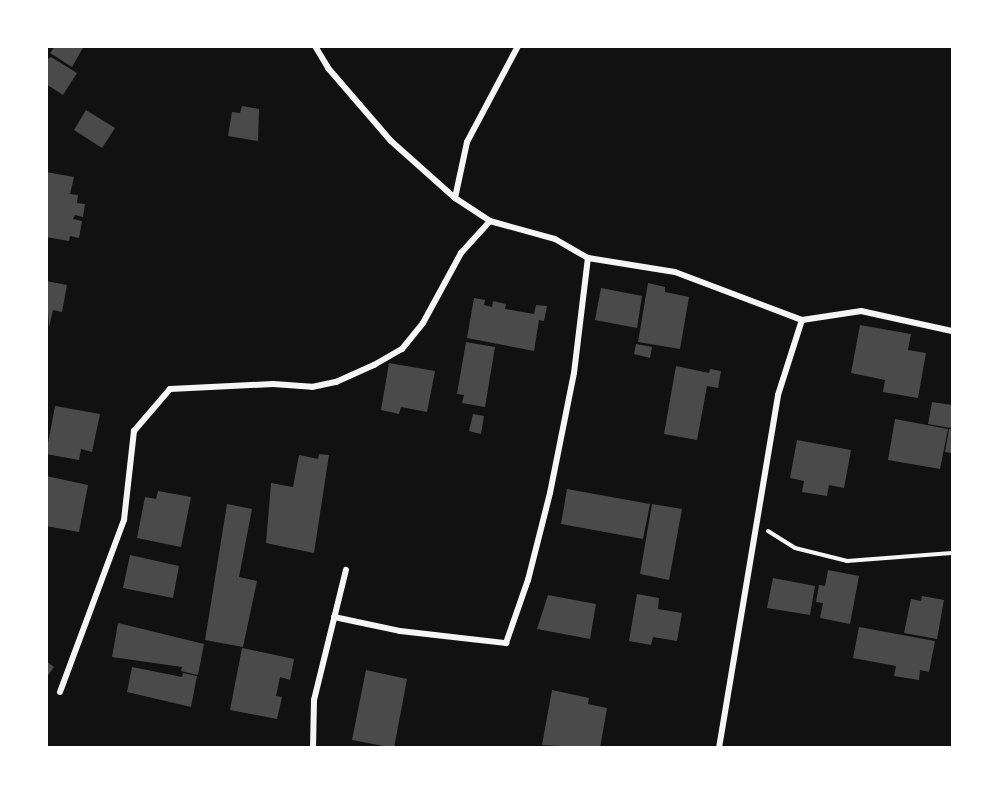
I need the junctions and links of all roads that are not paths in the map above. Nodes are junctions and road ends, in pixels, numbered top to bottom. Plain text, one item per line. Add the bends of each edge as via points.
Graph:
1 (315, 46) edge
2 (518, 46) edge
3 (454, 198) junction
4 (490, 221) junction
5 (588, 258) junction
6 (802, 320) junction
7 (952, 331) edge
8 (346, 570) dead end
9 (334, 617) junction
10 (60, 692) dead end
11 (313, 747) edge
12 (719, 747) edge

1 - 3 street via 328,68 391,141
2 - 3 street via 467,142
3 - 4 street
4 - 5 street via 555,239
4 - 10 street via 461,253 423,323 409,340 374,365 336,382 312,387 273,384 170,389 134,431 124,520
5 - 6 street via 675,272
5 - 9 street via 573,373 550,493 528,580 506,643 400,632
6 - 7 street via 861,311
6 - 12 street via 778,395
8 - 9 street
9 - 11 street via 314,700

